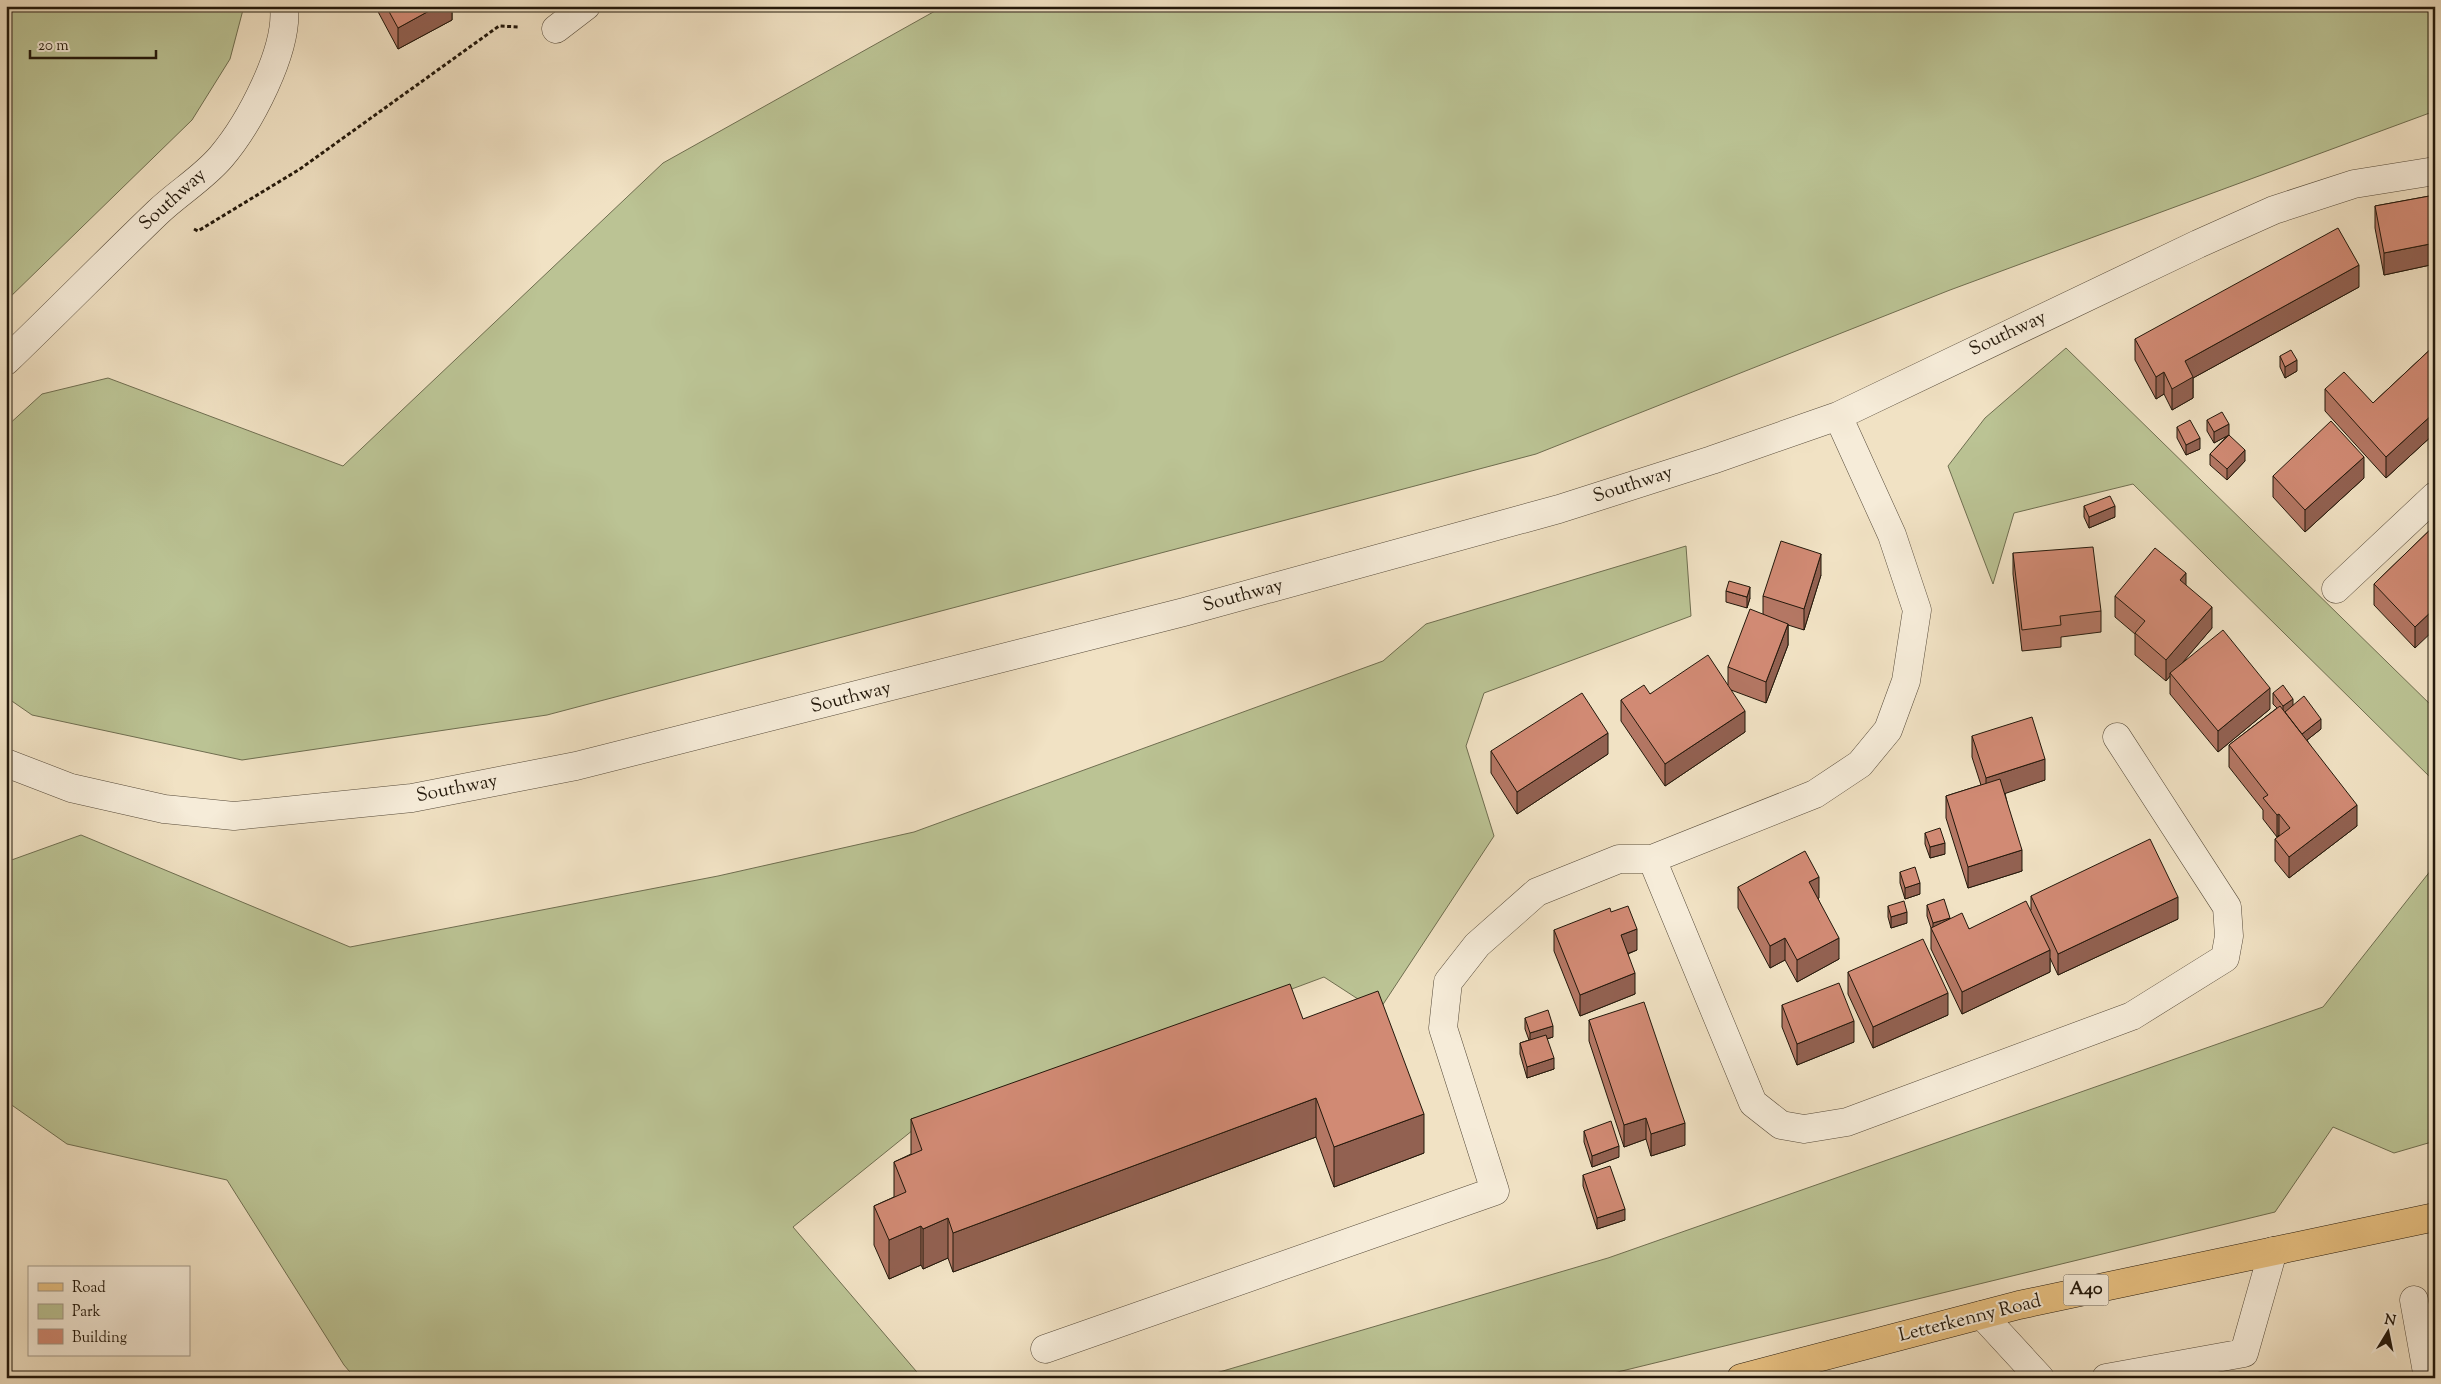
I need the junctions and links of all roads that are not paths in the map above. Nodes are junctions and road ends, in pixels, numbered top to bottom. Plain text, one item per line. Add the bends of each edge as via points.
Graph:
1 (284, 6) edge
2 (586, 6) edge
3 (556, 29) road end
4 (2435, 171) edge
5 (6, 361) edge
6 (1838, 416) junction
7 (2435, 496) edge
8 (2336, 589) dead end
9 (2117, 737) dead end
10 (6, 763) edge
11 (1652, 860) junction
12 (2435, 1217) edge
13 (2273, 1251) junction
14 (2414, 1300) dead end
15 (1982, 1315) junction
16 (1045, 1349) dead end
17 (1741, 1378) edge
18 (2040, 1378) edge
19 (2106, 1378) edge
20 (2428, 1378) edge

1 - 5 street, Southway via 286,23 266,86 246,125 220,158 160,211
2 - 3 street
4 - 6 street, Southway via 2354,184 2274,210
6 - 10 street, Southway via 1559,509 1184,612 576,766 412,798 234,816 164,809 80,790
6 - 11 street via 1892,535 1917,610 1906,681 1888,730 1860,764 1814,794
7 - 8 street
9 - 11 street via 2226,908 2228,936 2225,958 2132,1016 1847,1122 1804,1129 1781,1125 1753,1103
11 - 16 street via 1619,859 1537,892 1477,944 1448,982 1442,1028 1495,1191
12 - 13 main road, Letterkenny Road / A40
13 - 15 main road, Letterkenny Road / A40 via 2019,1304
13 - 19 street via 2244,1353
14 - 20 street
15 - 17 main road, Letterkenny Road / A40
15 - 18 street

